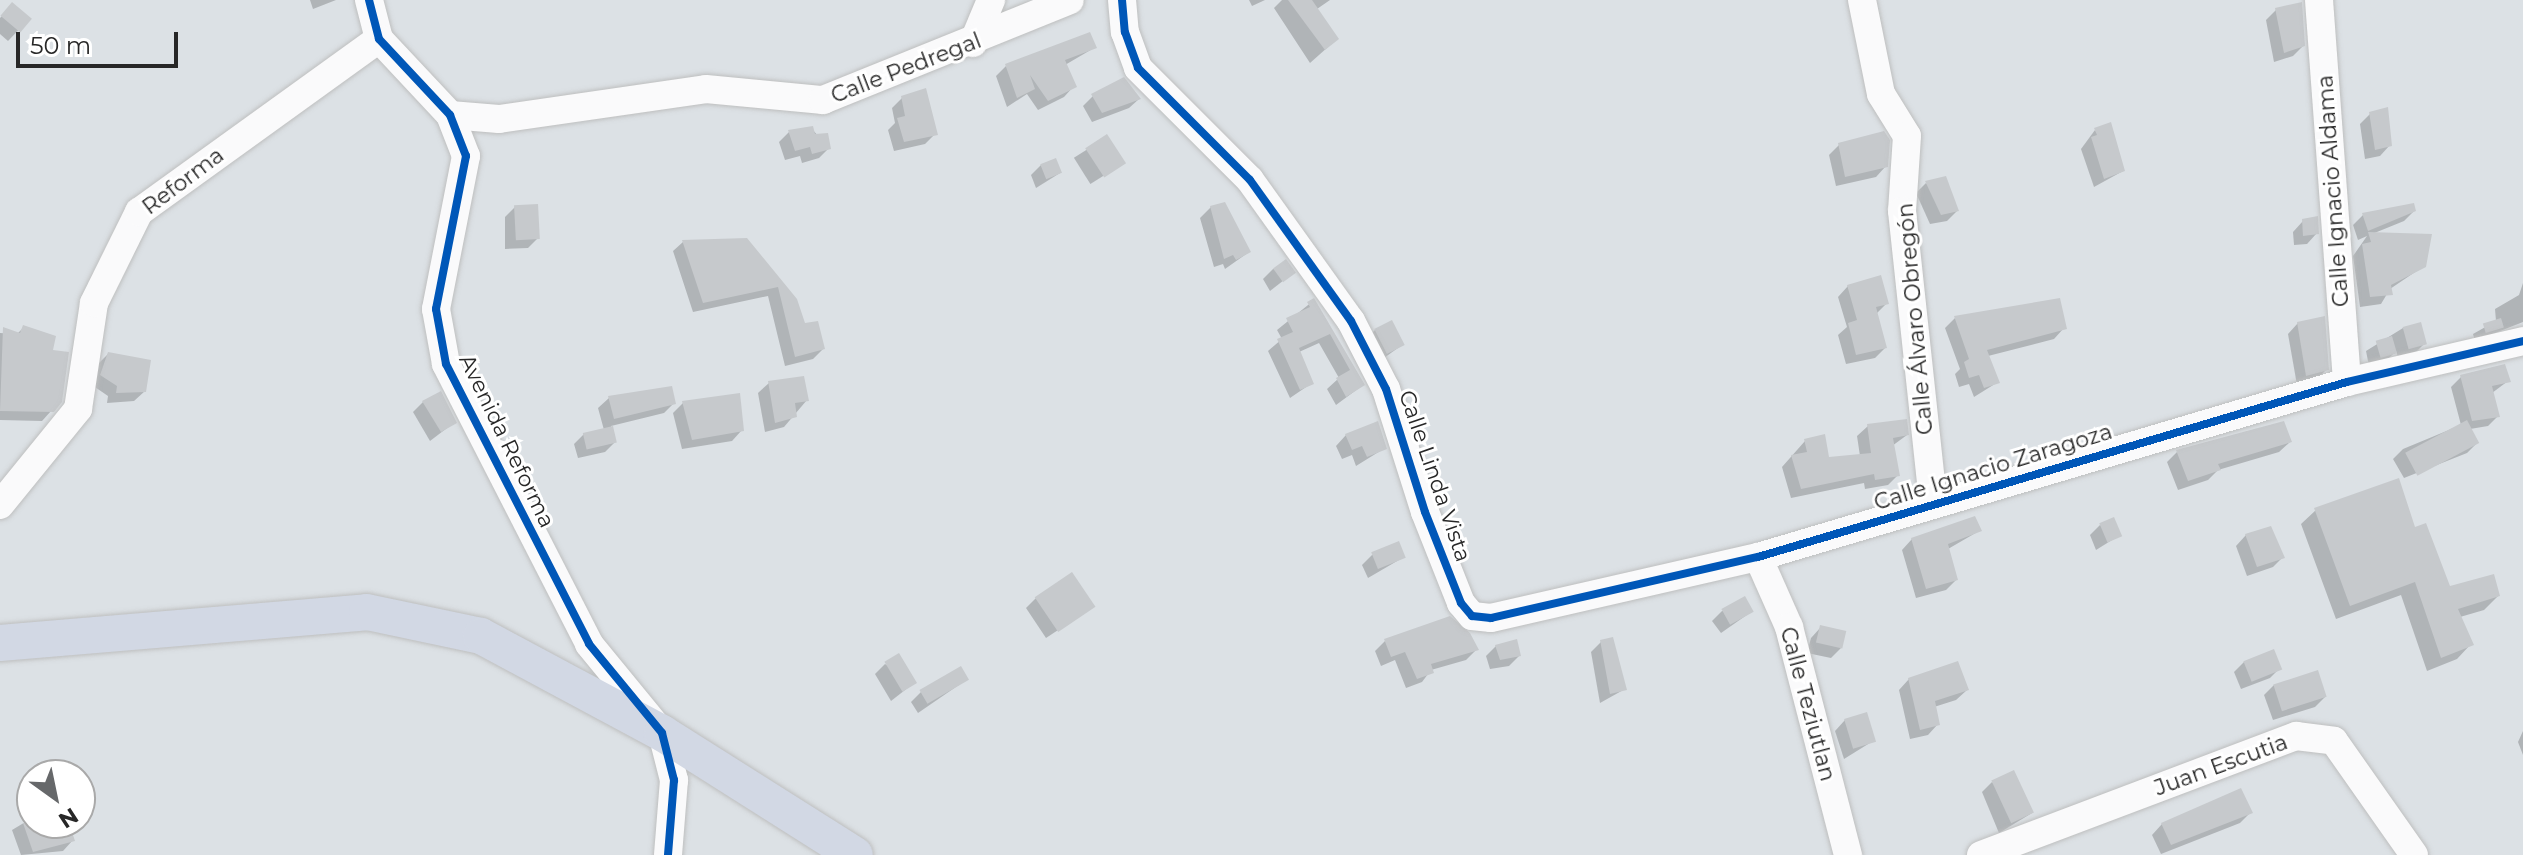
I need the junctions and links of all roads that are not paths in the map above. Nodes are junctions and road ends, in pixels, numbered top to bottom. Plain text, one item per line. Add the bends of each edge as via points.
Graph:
1 (369, 0) edge
2 (991, 0) edge
3 (1070, 0) edge
4 (1122, 0) edge
5 (1862, 0) edge
6 (2319, 0) edge
7 (379, 39) junction
8 (973, 43) junction
9 (450, 115) junction
10 (2523, 341) edge
11 (2347, 382) junction
12 (1933, 503) junction
13 (0, 505) edge
14 (1758, 557) junction
15 (1472, 616) joint
16 (0, 643) edge
17 (662, 733) junction
18 (668, 855) edge
19 (855, 855) edge
20 (1848, 855) edge
21 (1981, 855) edge
22 (2414, 855) edge

1 - 7 street
2 - 8 street
3 - 8 street, Calle Pedregal
4 - 15 street, Calle Linda Vista via 1125,32 1138,68 1250,180 1351,321 1386,389 1425,512 1461,603
5 - 12 street, Calle Álvaro Obregón via 1881,94 1907,136 1902,211
6 - 11 street, Calle Ignacio Aldama
7 - 9 street, Avenida Reforma
7 - 13 street, Reforma via 139,212 94,303 78,409
8 - 9 street, Calle Pedregal via 823,100 706,89 499,119
9 - 17 street, Avenida Reforma via 466,156 436,309 446,364 589,644
10 - 11 street, Calle Ignacio Zaragoza
11 - 12 street, Calle Ignacio Zaragoza
12 - 14 street, Calle Ignacio Zaragoza
14 - 15 street, Calle Ignacio Zaragoza via 1491,618
14 - 20 street, Calle Teziutlan via 1789,627
16 - 17 main road via 367,612 481,636
17 - 18 street, Avenida Reforma via 674,780
17 - 19 main road
21 - 22 street, Juan Escutia via 2296,736 2334,741

